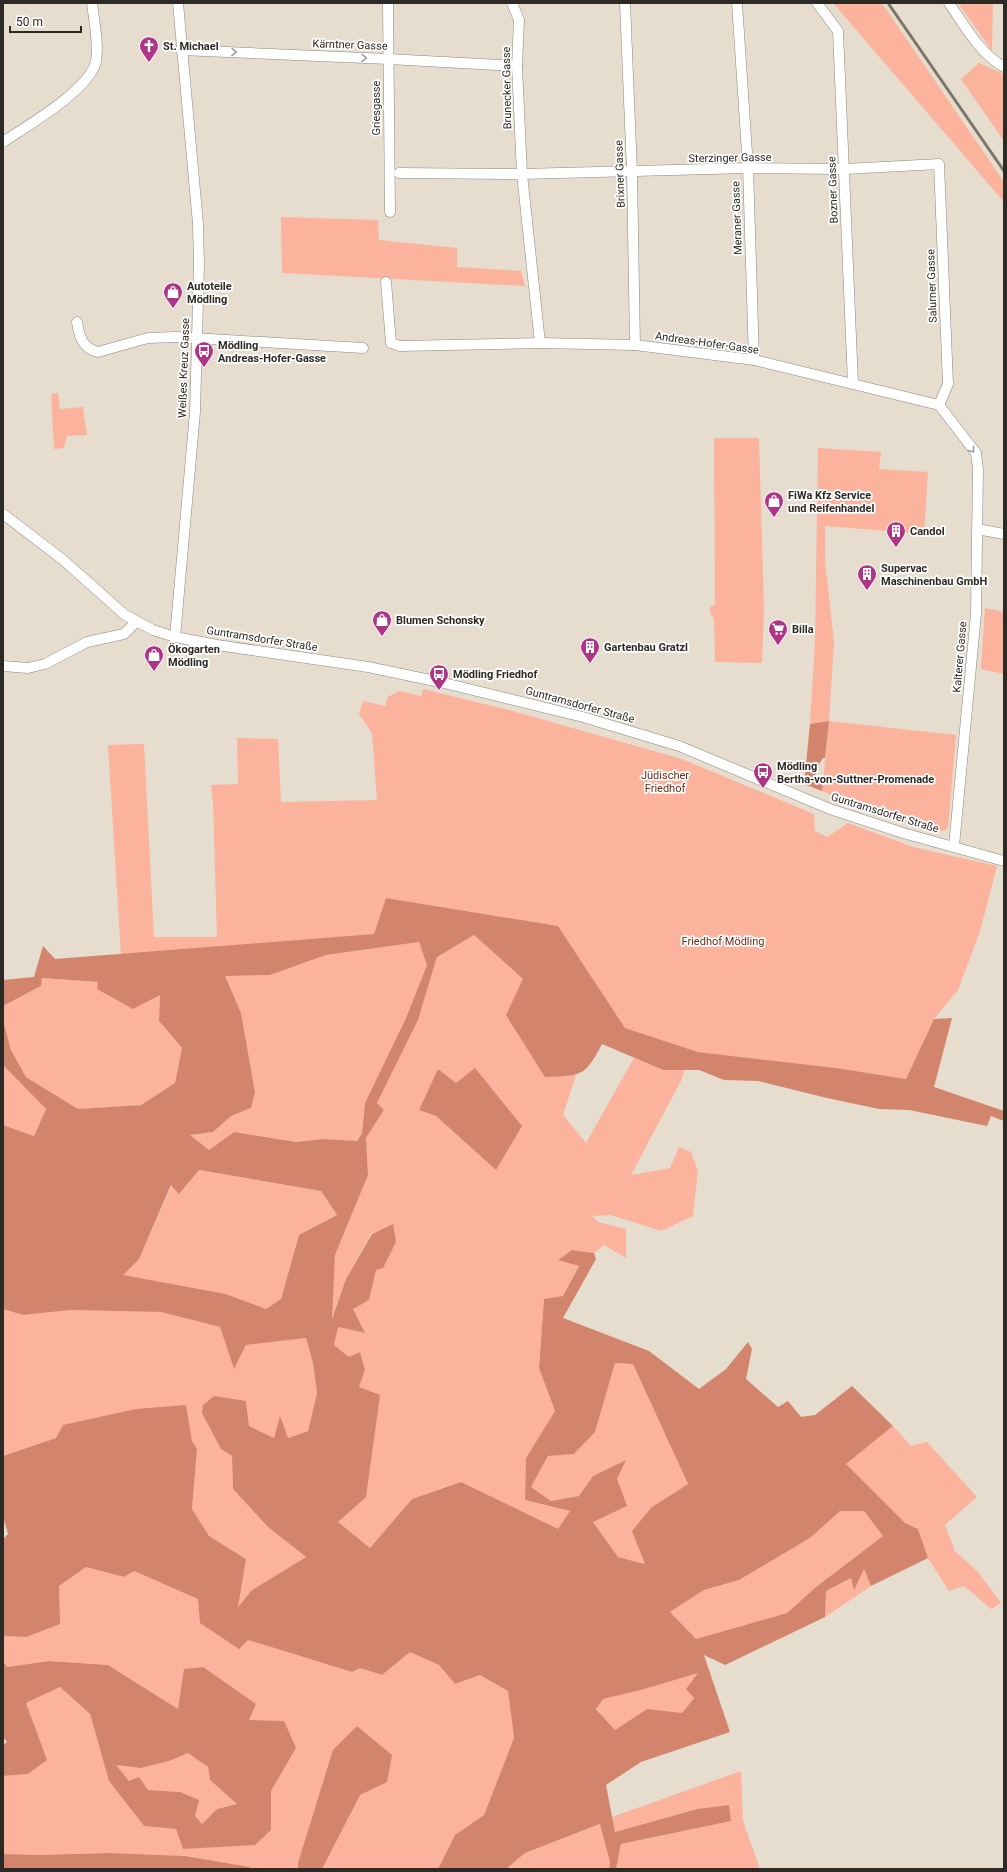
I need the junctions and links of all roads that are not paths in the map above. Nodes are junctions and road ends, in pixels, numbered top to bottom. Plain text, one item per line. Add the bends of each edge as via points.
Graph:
1 (92, 3) edge
2 (178, 3) edge
3 (388, 3) edge
4 (512, 3) edge
5 (624, 3) edge
6 (737, 3) edge
7 (817, 3) edge
8 (949, 3) edge
9 (181, 50) junction
10 (388, 59) junction
11 (517, 66) junction
12 (1004, 67) edge
13 (3, 142) edge
14 (939, 164) joint
15 (748, 168) junction
16 (845, 169) junction
17 (632, 172) junction
18 (399, 173) dead end
19 (522, 174) junction
20 (390, 212) dead end
21 (386, 282) dead end
22 (77, 322) dead end
23 (198, 337) junction
24 (540, 343) junction
25 (635, 345) junction
26 (363, 348) dead end
27 (754, 360) junction
28 (853, 384) junction
29 (939, 405) junction
30 (3, 514) edge
31 (977, 529) junction
32 (1004, 534) edge
33 (136, 622) junction
34 (175, 637) junction
35 (3, 666) edge
36 (954, 846) junction
37 (1004, 861) edge

1 - 13 street via 97,54 93,72 59,104
2 - 9 street, Weißes Kreuz Gasse
3 - 10 street, Griesgasse
4 - 11 street, Brunecker Gasse via 519,20
5 - 17 street, Brixner Gasse
6 - 15 street, Meraner Gasse
7 - 16 street, Bozner Gasse via 838,31
8 - 12 street via 978,45 991,60
9 -> 10 street, Kärntner Gasse
9 - 23 street, Weißes Kreuz Gasse via 198,224
10 - 11 street, Kärntner Gasse
10 - 20 street, Griesgasse
11 - 19 street, Brunecker Gasse
14 - 16 street, Sterzinger Gasse
14 - 29 street, Salurner Gasse via 948,384
15 - 16 street, Sterzinger Gasse
15 - 17 street, Sterzinger Gasse
15 - 27 street, Meraner Gasse
16 - 28 street, Bozner Gasse
17 - 19 street, Sterzinger Gasse
17 - 25 street, Brixner Gasse
18 - 19 street
19 - 24 street, Brunecker Gasse
21 - 24 street, Andreas-Hofer-Gasse via 391,343 400,346
22 - 23 street via 85,346 98,352 148,338
23 - 26 street
23 - 34 street, Weißes Kreuz Gasse
24 - 25 street, Andreas-Hofer-Gasse
25 - 27 street, Andreas-Hofer-Gasse
27 - 28 street, Andreas-Hofer-Gasse
28 - 29 street, Andreas-Hofer-Gasse
29 -> 31 street, Kalterer Gasse via 976,453
30 - 33 street, Guntramsdorfer Straße via 62,559
31 - 32 street
31 - 36 street, Kalterer Gasse via 976,614
33 - 34 street, Guntramsdorfer Straße
33 - 35 street via 124,634 87,642 45,664 28,668
34 - 36 street, Guntramsdorfer Straße via 368,667 583,717 679,746 830,809 903,833
36 - 37 street, Guntramsdorfer Straße

